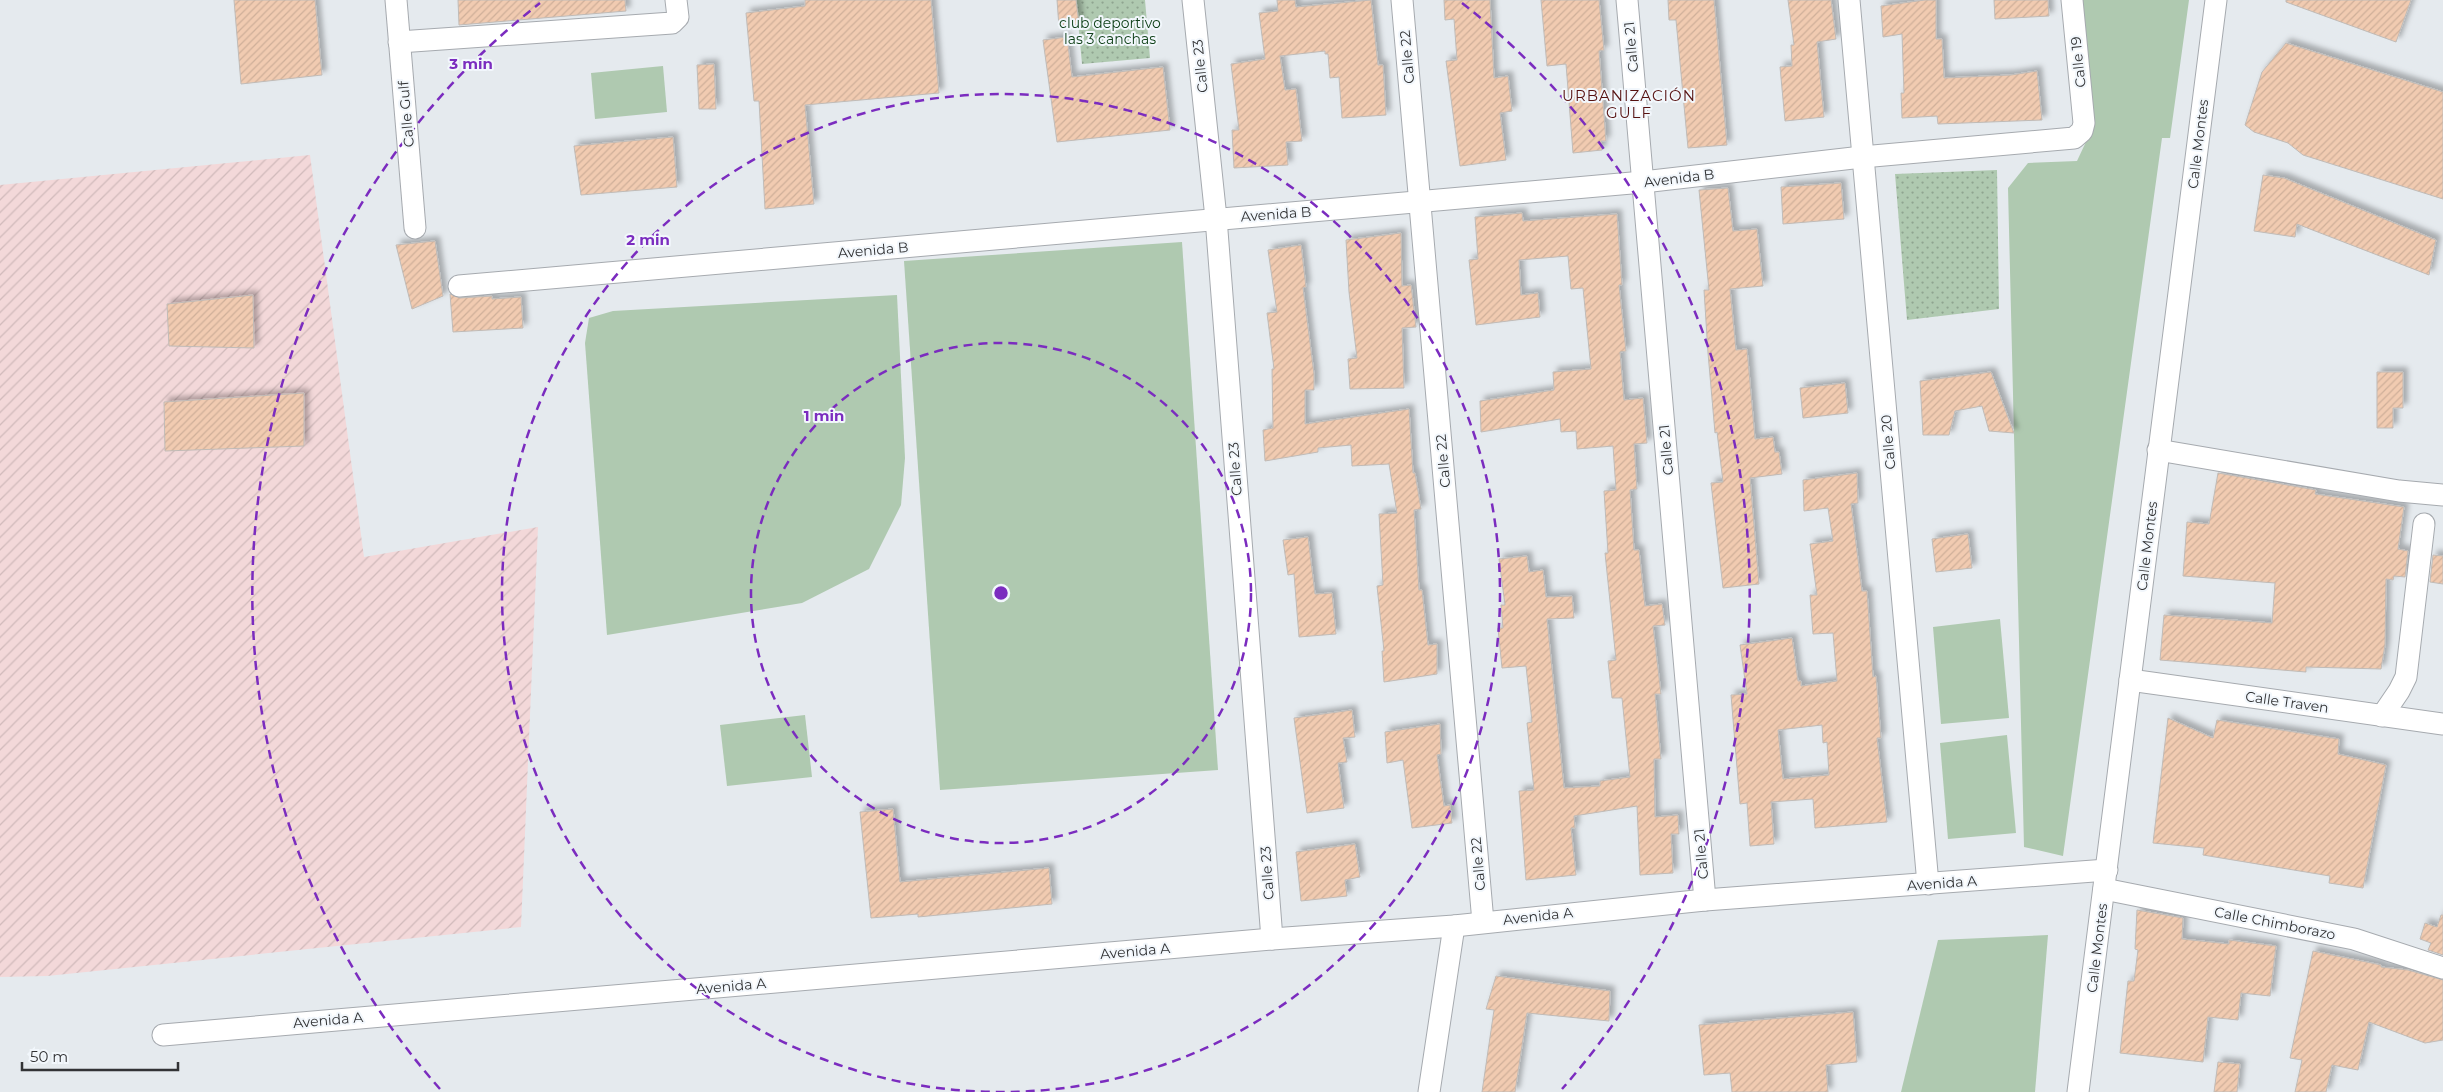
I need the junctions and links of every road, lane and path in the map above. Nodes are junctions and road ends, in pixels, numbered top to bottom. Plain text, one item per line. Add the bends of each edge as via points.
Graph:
1 (396, 0) edge
2 (676, 0) edge
3 (1193, 0) edge
4 (1402, 0) edge
5 (1627, 0) edge
6 (1848, 0) edge
7 (2072, 0) edge
8 (2216, 0) edge
9 (400, 42) junction
10 (2084, 123) joint
11 (1862, 157) junction
12 (1643, 182) junction
13 (1420, 203) junction
14 (1216, 218) junction
15 (415, 228) dead end
16 (459, 286) dead end
17 (2158, 450) junction
18 (2443, 496) edge
19 (2424, 524) dead end
20 (2130, 680) junction
21 (2382, 716) junction
22 (2443, 724) edge
23 (2105, 879) junction
24 (1928, 884) junction
25 (1705, 900) junction
26 (1483, 922) junction
27 (1454, 926) junction
28 (1272, 939) junction
29 (2443, 968) edge
30 (163, 1035) dead end
31 (1429, 1092) edge
32 (2078, 1092) edge

1 - 9 street, Calle Gulf
2 - 9 street via 678,17 672,24
3 - 14 street, Calle 23
4 - 13 street, Calle 22
5 - 12 street, Calle 21
6 - 11 street, Calle 20
7 - 10 street, Calle 19
8 - 17 street, Calle Montes
9 - 15 street, Calle Gulf
10 - 11 street, Avenida B via 2082,131 2074,138
11 - 12 street, Avenida B
11 - 24 street, Calle 20
12 - 13 street, Avenida B
12 - 25 street, Calle 21
13 - 14 street, Avenida B
13 - 26 street, Calle 22
14 - 16 street, Avenida B
14 - 28 street, Calle 23
17 - 18 street
17 - 20 street, Calle Montes
19 - 21 street via 2406,677
20 - 21 street, Calle Traven
20 - 23 street, Calle Montes
21 - 22 street, Calle Traven
23 - 24 street, Avenida A
23 - 29 street, Calle Chimborazo via 2354,939
23 - 32 street, Calle Montes
24 - 25 street, Avenida A
25 - 26 street, Avenida A
26 - 27 street, Avenida A
27 - 28 street, Avenida A
27 - 31 street
28 - 30 street, Avenida A

